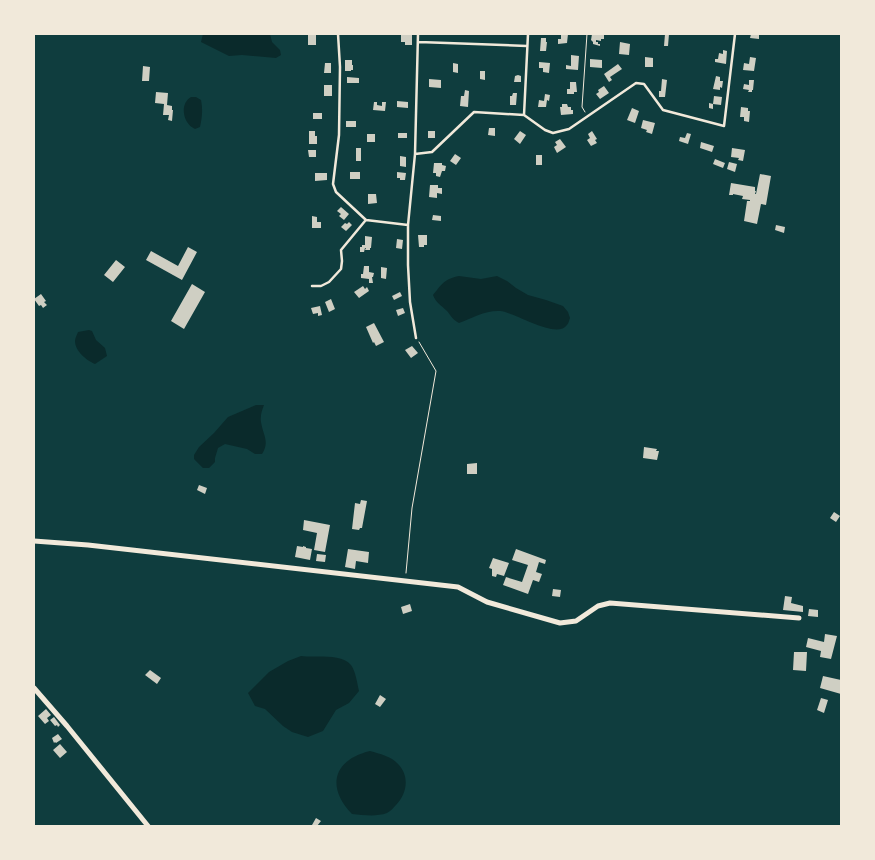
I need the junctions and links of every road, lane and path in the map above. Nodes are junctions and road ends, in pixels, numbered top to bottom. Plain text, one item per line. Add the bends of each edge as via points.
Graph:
1 (338, 34) edge
2 (418, 34) edge
3 (528, 34) edge
4 (587, 34) edge
5 (735, 34) edge
6 (418, 42) junction
7 (527, 46) junction
8 (524, 115) junction
9 (588, 117) junction
10 (415, 154) junction
11 (366, 220) junction
12 (408, 225) junction
13 (312, 286) dead end
14 (416, 338) joint
15 (34, 540) edge
16 (405, 582) junction
17 (800, 618) dead end
18 (34, 688) edge
19 (148, 826) edge

1 - 11 lane via 339,135 333,184 336,192
2 - 6 lane
3 - 7 lane
4 - 9 path via 582,107
5 - 9 lane via 724,126 663,110 644,84 636,83
6 - 7 lane
6 - 10 lane
7 - 8 lane
8 - 9 lane via 553,133 569,129
8 - 10 lane via 474,112 432,152
10 - 12 lane
11 - 12 lane
11 - 13 lane via 341,250 341,269 330,282
12 - 14 lane via 410,302
14 - 16 path via 436,371 412,508
15 - 16 street
16 - 17 street via 458,587 487,602 560,623 576,621 598,606 610,603
18 - 19 street

